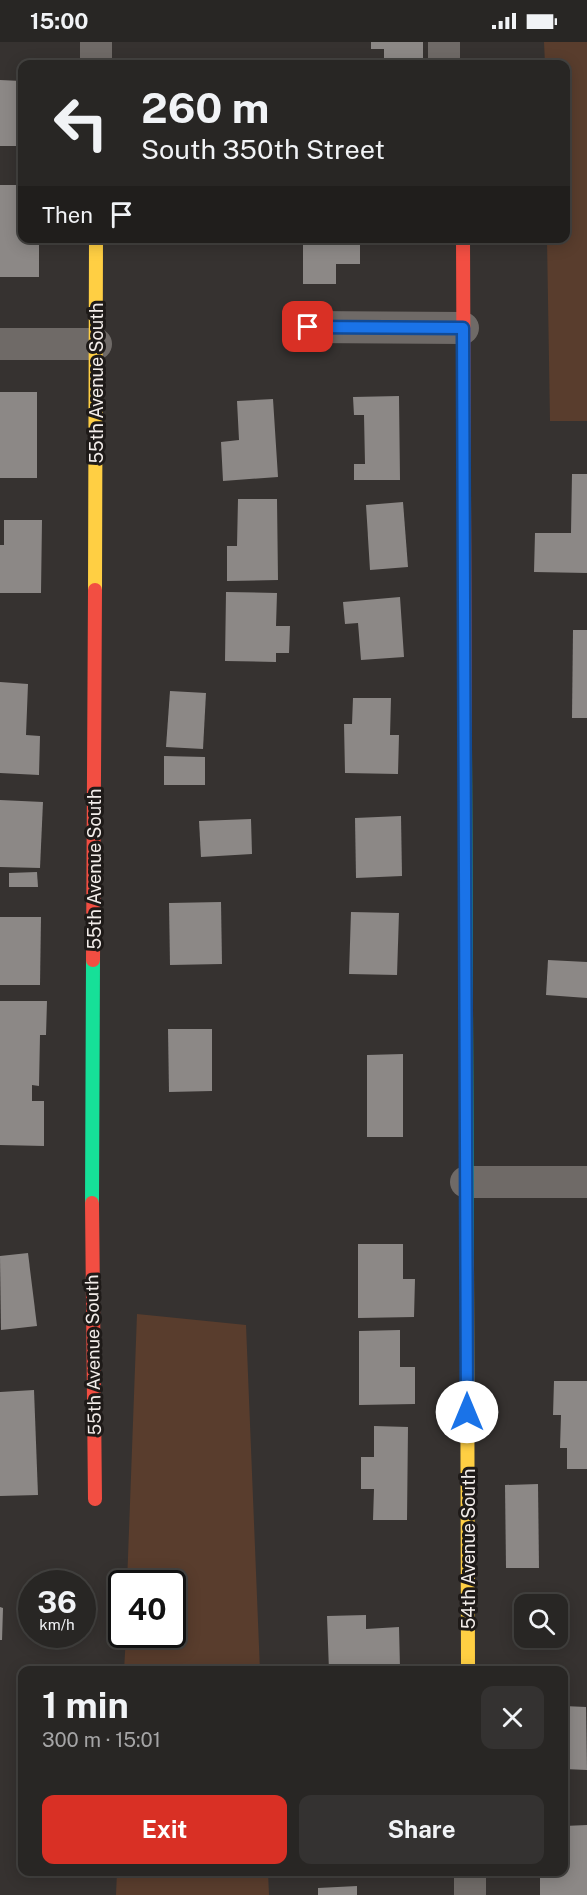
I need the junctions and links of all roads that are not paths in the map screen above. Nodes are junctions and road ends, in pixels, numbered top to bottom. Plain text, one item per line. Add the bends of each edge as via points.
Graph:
1 (96, 42) edge
2 (444, 42) edge
3 (96, 60) edge
4 (444, 60) edge
5 (96, 243) edge
6 (463, 243) edge
7 (308, 327) dead end
8 (463, 328) junction
9 (0, 344) edge
10 (96, 344) junction
11 (466, 1182) junction
12 (587, 1182) edge
13 (94, 1499) dead end
14 (468, 1666) edge
15 (470, 1876) edge
16 (470, 1895) edge

1 - 3 street
2 - 4 street
5 - 10 street, 55th Avenue South
6 - 8 street, 54th Avenue South
7 - 8 street
8 - 11 street, 54th Avenue South
9 - 10 street
10 - 13 street, 55th Avenue South
11 - 12 street
11 - 14 street, 54th Avenue South
15 - 16 street

